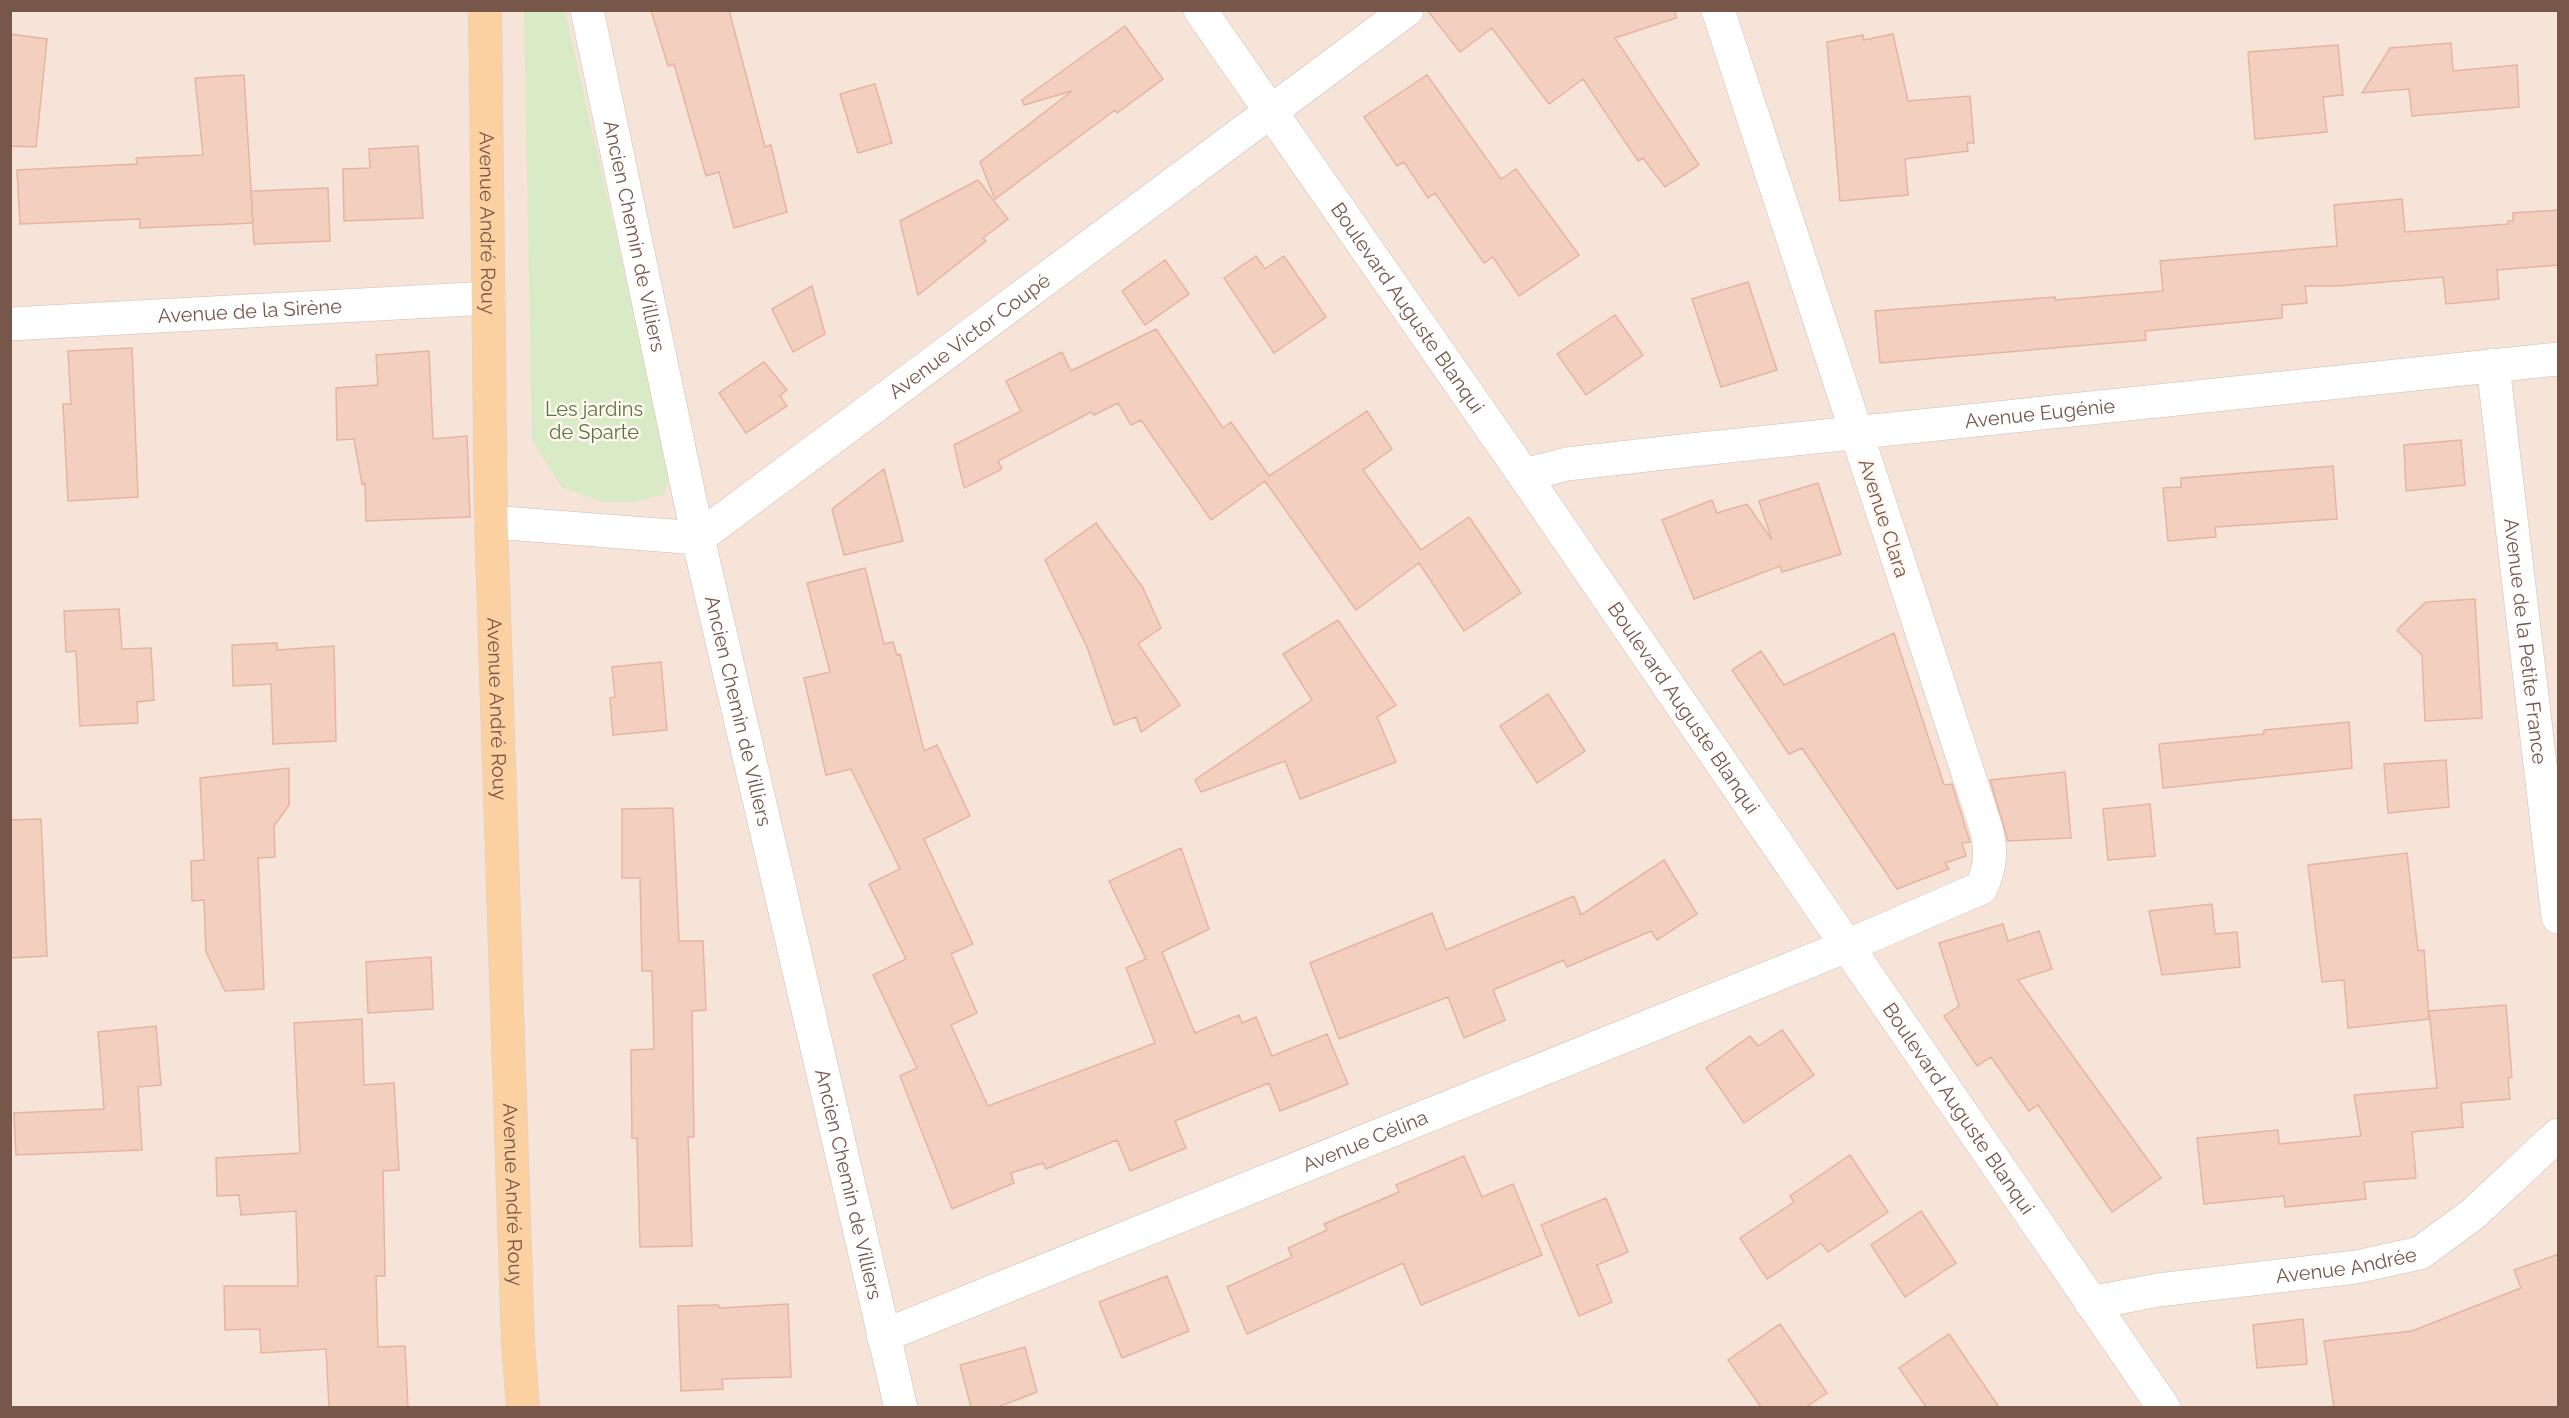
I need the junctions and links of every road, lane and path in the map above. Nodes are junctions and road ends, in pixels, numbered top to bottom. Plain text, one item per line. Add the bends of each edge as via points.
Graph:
1 (485, 10) edge
2 (587, 10) edge
3 (1200, 10) edge
4 (1407, 10) edge
5 (1718, 10) edge
6 (1270, 114) junction
7 (489, 298) junction
8 (10, 324) edge
9 (2559, 359) edge
10 (2493, 364) junction
11 (1855, 432) junction
12 (1524, 475) junction
13 (491, 522) junction
14 (698, 538) junction
15 (2559, 917) edge
16 (1847, 946) junction
17 (2559, 1135) edge
18 (2091, 1303) junction
19 (883, 1336) junction
20 (523, 1407) edge
21 (901, 1407) edge
22 (2164, 1407) edge

1 - 7 main road, Avenue André Rouy
2 - 14 street, Ancien Chemin de Villiers
3 - 6 street, Boulevard Auguste Blanqui
4 - 6 street, Avenue Victor Coupé
5 - 11 street, Avenue Clara
6 - 12 street, Boulevard Auguste Blanqui
6 - 14 street, Avenue Victor Coupé
7 - 8 street, Avenue de la Sirène
7 - 13 main road, Avenue André Rouy
9 - 10 street, Avenue Eugénie
10 - 11 street, Avenue Eugénie
10 - 15 street, Avenue de la Petite France
11 - 12 street, Avenue Eugénie via 1567,464
11 - 16 street, Avenue Clara via 1990,843 1987,875 1981,888
12 - 16 street, Boulevard Auguste Blanqui
13 - 14 street
13 - 20 main road, Avenue André Rouy
14 - 19 street, Ancien Chemin de Villiers
16 - 18 street, Boulevard Auguste Blanqui
16 - 19 street, Avenue Célina
17 - 18 street, Avenue Andrée via 2473,1214 2420,1253 2356,1267 2158,1290
18 - 22 street, Boulevard Auguste Blanqui
19 - 21 street, Ancien Chemin de Villiers

